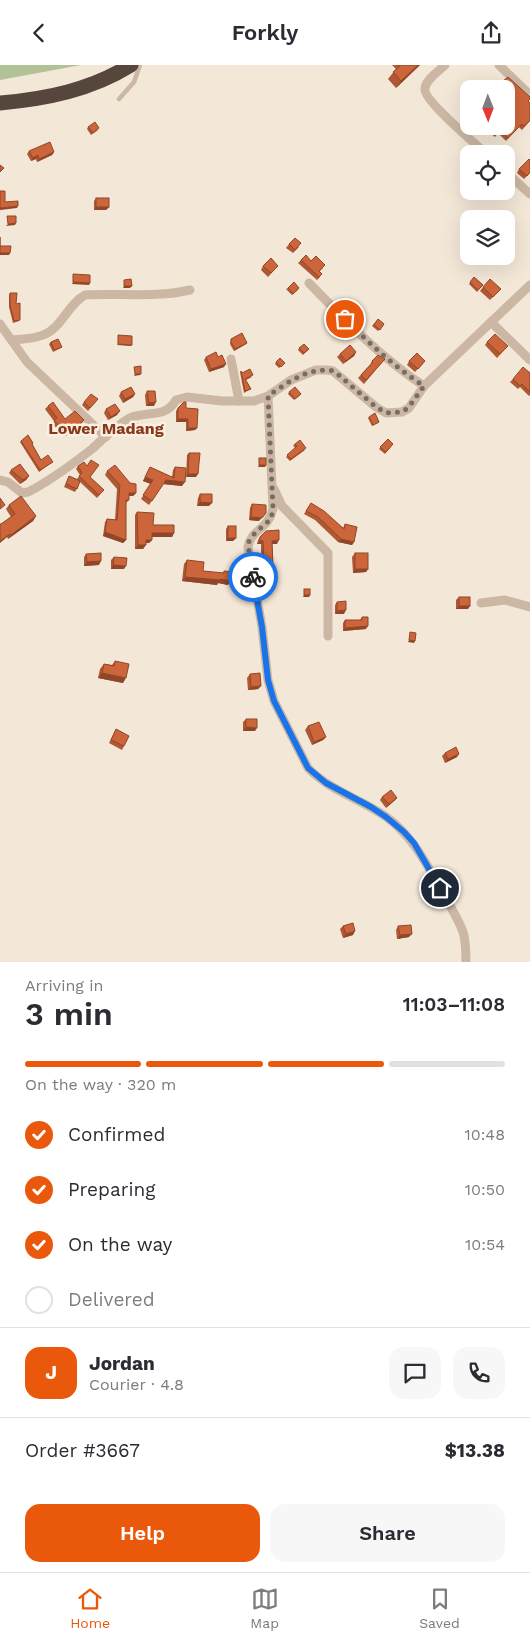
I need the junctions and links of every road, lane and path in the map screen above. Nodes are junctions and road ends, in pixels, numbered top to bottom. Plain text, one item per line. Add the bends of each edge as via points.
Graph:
1 (131, 65) edge
2 (140, 65) edge
3 (445, 65) edge
4 (499, 65) edge
5 (530, 95) edge
6 (119, 99) dead end
7 (0, 103) edge
8 (476, 145) edge
9 (515, 180) edge
10 (530, 194) edge
11 (309, 283) dead end
12 (530, 285) edge
13 (190, 290) dead end
14 (491, 322) junction
15 (0, 323) edge
16 (12, 340) junction
17 (231, 359) dead end
18 (530, 360) edge
19 (424, 386) junction
20 (268, 396) junction
21 (239, 401) junction
22 (106, 437) junction
23 (0, 480) edge
24 (272, 485) junction
25 (481, 603) dead end
26 (530, 607) edge
27 (328, 636) dead end
28 (466, 962) edge

1 - 7 highway via 70,92
2 - 6 lane via 134,82
3 - 8 street via 426,85 425,94
4 - 5 street
9 - 10 street
11 - 19 street via 369,344
12 - 14 street
13 - 16 street via 131,296 85,295 44,335
14 - 18 street
14 - 19 street
15 - 16 street
16 - 22 street via 27,362
17 - 21 street
19 - 20 street via 408,408 393,414 376,407 334,371 328,370 316,370 291,380
20 - 21 street via 254,401
20 - 24 street
21 - 22 street via 187,397 176,400 165,412 131,417
22 - 23 street via 28,492 22,493
24 - 27 street via 282,506 328,553
24 - 28 street via 271,519 255,533 248,547 274,701 308,768 326,783 386,817 414,843 464,933
25 - 26 street via 505,600

